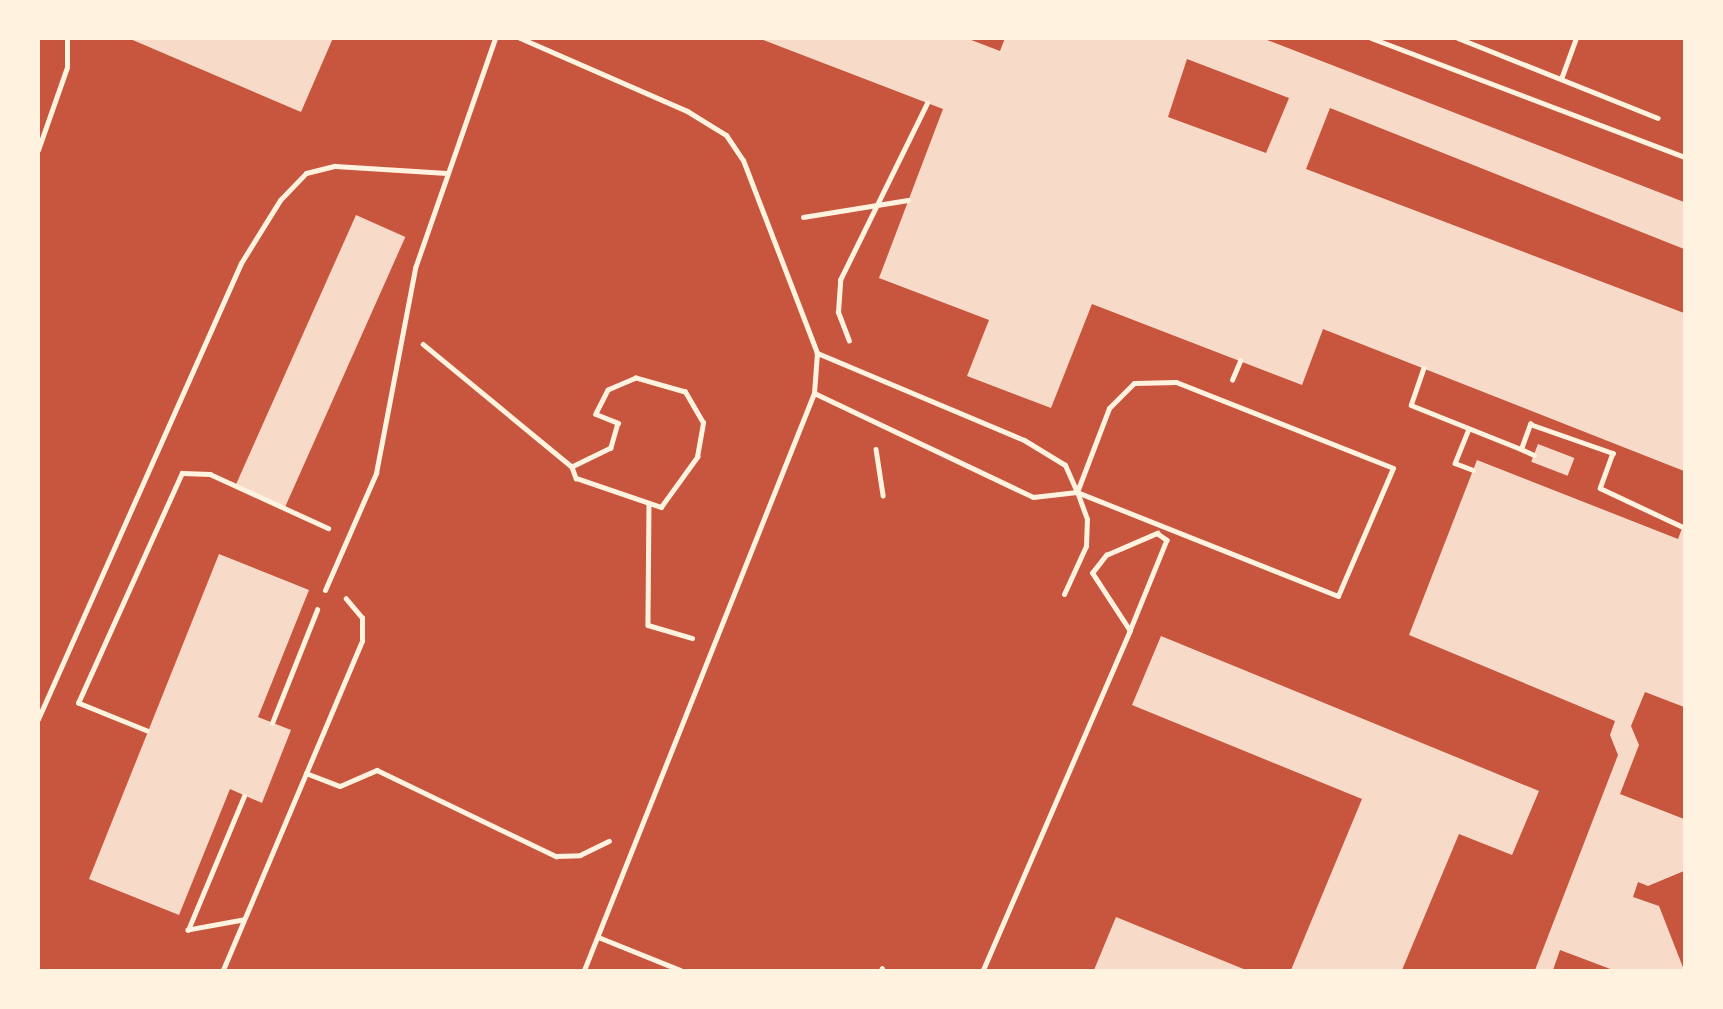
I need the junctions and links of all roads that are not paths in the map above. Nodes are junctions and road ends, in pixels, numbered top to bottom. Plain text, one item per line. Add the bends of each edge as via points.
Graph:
1 (67, 38) edge
2 (495, 38) edge
3 (520, 38) edge
4 (1371, 38) edge
5 (38, 150) edge
6 (1685, 157) edge
7 (447, 173) junction
8 (817, 352) junction
9 (814, 393) junction
10 (1077, 492) junction
11 (325, 590) road end
12 (1064, 594) dead end
13 (38, 719) edge
14 (598, 937) junction
15 (584, 971) edge
16 (680, 971) edge

1 - 5 lane via 67,67
2 - 7 lane
3 - 8 lane via 687,111 726,135 743,160
4 - 6 lane
7 - 11 lane via 400,326 376,473
7 - 13 lane via 369,164 306,173 280,200 239,270
8 - 9 lane
8 - 10 lane via 1024,440 1065,466
9 - 10 lane via 1021,493
9 - 14 lane
10 - 10 lane via 1338,596 1393,468 1176,382 1151,379 1134,383 1109,408
10 - 12 lane via 1087,519 1086,546
14 - 15 lane
14 - 16 lane

